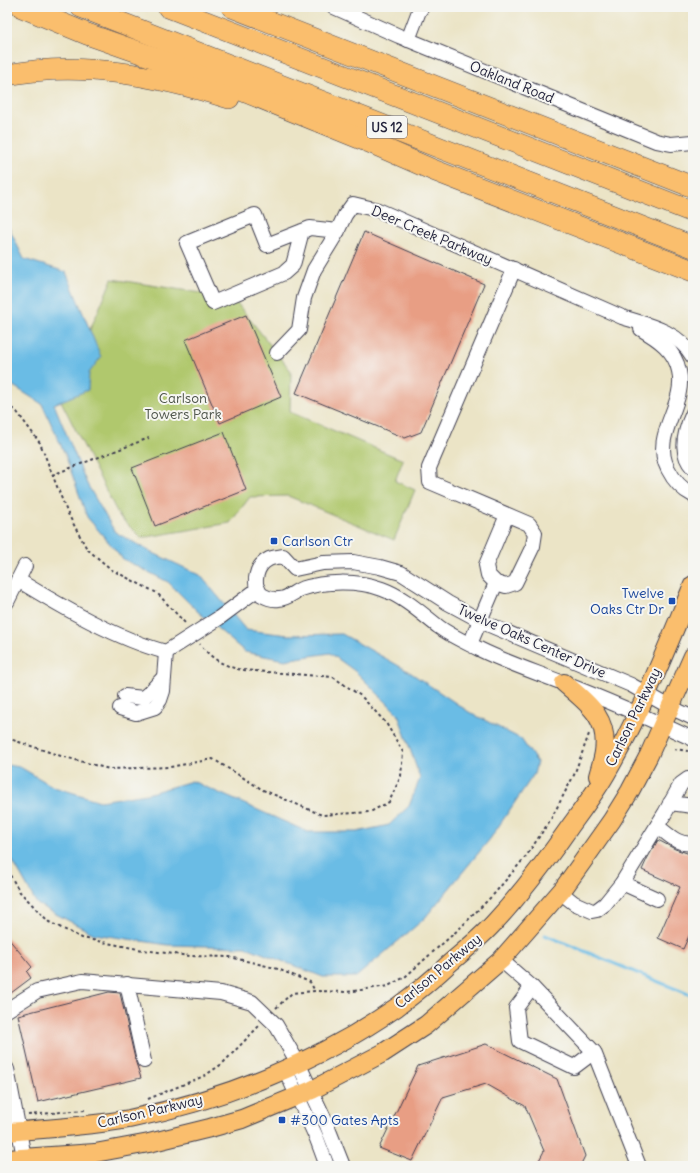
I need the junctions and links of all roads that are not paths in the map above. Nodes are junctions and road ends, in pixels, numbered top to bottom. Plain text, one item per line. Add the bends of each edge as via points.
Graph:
1 (22, 7) edge
2 (81, 7) edge
3 (168, 7) edge
4 (232, 7) edge
5 (270, 7) edge
6 (334, 7) edge
7 (422, 7) edge
8 (408, 40) junction
9 (7, 75) edge
10 (419, 80) junction
11 (693, 142) edge
12 (433, 170) junction
13 (693, 187) edge
14 (693, 212) edge
15 (302, 231) junction
16 (338, 231) junction
17 (693, 247) edge
18 (514, 269) junction
19 (693, 271) edge
20 (622, 317) junction
21 (277, 353) dead end
22 (693, 357) edge
23 (693, 413) edge
24 (693, 468) edge
25 (693, 495) edge
26 (508, 515) junction
27 (25, 566) dead end
28 (295, 569) junction
29 (18, 580) junction
30 (496, 583) junction
31 (693, 585) edge
32 (258, 589) junction
33 (301, 589) junction
34 (7, 602) edge
35 (480, 621) junction
36 (470, 644) junction
37 (166, 652) junction
38 (693, 656) edge
39 (564, 683) junction
40 (646, 694) junction
41 (122, 702) dead end
42 (670, 707) junction
43 (638, 714) junction
44 (693, 718) edge
45 (662, 725) junction
46 (693, 739) edge
47 (693, 779) edge
48 (593, 796) junction
49 (670, 803) junction
50 (693, 806) edge
51 (657, 826) junction
52 (693, 843) edge
53 (622, 883) junction
54 (560, 892) junction
55 (658, 899) dead end
56 (501, 960) junction
57 (127, 984) junction
58 (532, 987) junction
59 (7, 1010) edge
60 (594, 1052) junction
61 (144, 1061) dead end
62 (292, 1066) junction
63 (7, 1069) edge
64 (305, 1093) junction
65 (14, 1126) edge
66 (15, 1158) edge
67 (327, 1166) edge
68 (343, 1166) edge
69 (639, 1166) edge

1 - 12 highway via 87,34 237,88
2 - 17 highway, US 12
3 - 14 highway, US 12
4 - 10 highway
5 - 10 highway
6 - 8 street, Oakland Road
7 - 8 street
8 - 11 street, Oakland Road via 656,140 671,144
9 - 12 highway via 77,69 149,77 238,101
10 - 13 highway
12 - 19 highway
15 - 15 street via 267,245 255,215 187,243 213,303 284,273 293,265
15 - 16 street via 310,228
16 - 18 street, Deer Creek Parkway via 353,204 378,210
16 - 21 street, Deer Creek Parkway via 314,270 304,298 299,330
18 - 20 street, Deer Creek Parkway
18 - 26 street via 429,468 430,482
20 - 22 street, Deer Creek Parkway via 653,326 669,334 683,343
20 - 25 street, Deer Creek Parkway via 666,346 676,363 680,383 663,440 662,452 664,463 674,480 683,490
23 - 24 street via 685,435 684,447 686,457
26 - 30 street via 486,566 488,576
26 - 30 street via 529,524 535,533 533,546 515,583 506,586
27 - 29 street
28 - 32 street via 283,556 268,559 260,566 256,576
28 - 33 street
28 - 35 street, Twelve Oaks Center Drive via 323,563 353,562 380,566 401,574
29 - 34 street
29 - 37 street via 94,623 150,648
30 - 35 street
31 - 40 main road, Carlson Parkway
32 - 33 street, Twelve Oaks Center Drive via 270,599 281,599
32 - 37 street via 196,634
33 - 36 street, Twelve Oaks Center Drive via 340,583 380,588 399,597 440,627
35 - 36 street
35 - 40 street, Twelve Oaks Center Drive via 631,685
36 - 39 street, Twelve Oaks Center Drive
37 - 41 street via 163,691 155,707 136,713
38 - 42 main road, Carlson Parkway
39 - 43 street, Twelve Oaks Center Drive
39 - 48 main road via 586,702 603,725 604,752
40 - 42 street, Twelve Oaks Center Drive
40 - 43 main road, Carlson Parkway
42 - 44 street, Twelve Oaks Center Drive
42 - 45 main road, Carlson Parkway
43 - 45 street, Twelve Oaks Center Drive
43 - 48 main road, Carlson Parkway
45 - 46 street, Twelve Oaks Center Drive
45 - 54 main road, Carlson Parkway via 627,797
47 - 49 street via 681,784
48 - 62 main road, Carlson Parkway via 546,861 492,924 459,956 395,1008 342,1041
49 - 50 street
49 - 51 street
51 - 52 street via 678,842
51 - 53 street
53 - 54 street via 605,904 592,911 574,903
53 - 55 street
54 - 56 main road, Carlson Parkway
56 - 58 street
56 - 64 main road, Carlson Parkway via 426,1025 383,1053
57 - 59 street via 82,981 37,991
57 - 61 street
57 - 62 street via 221,993 252,1002 276,1025
58 - 60 street
58 - 60 street via 516,1008 520,1041 574,1066
60 - 69 street
62 - 64 street
62 - 65 main road, Carlson Parkway via 226,1092 152,1113 90,1125
63 - 65 street
64 - 66 main road, Carlson Parkway via 242,1119 149,1143 94,1153
64 - 67 street
64 - 68 street via 324,1118
65 - 66 street

